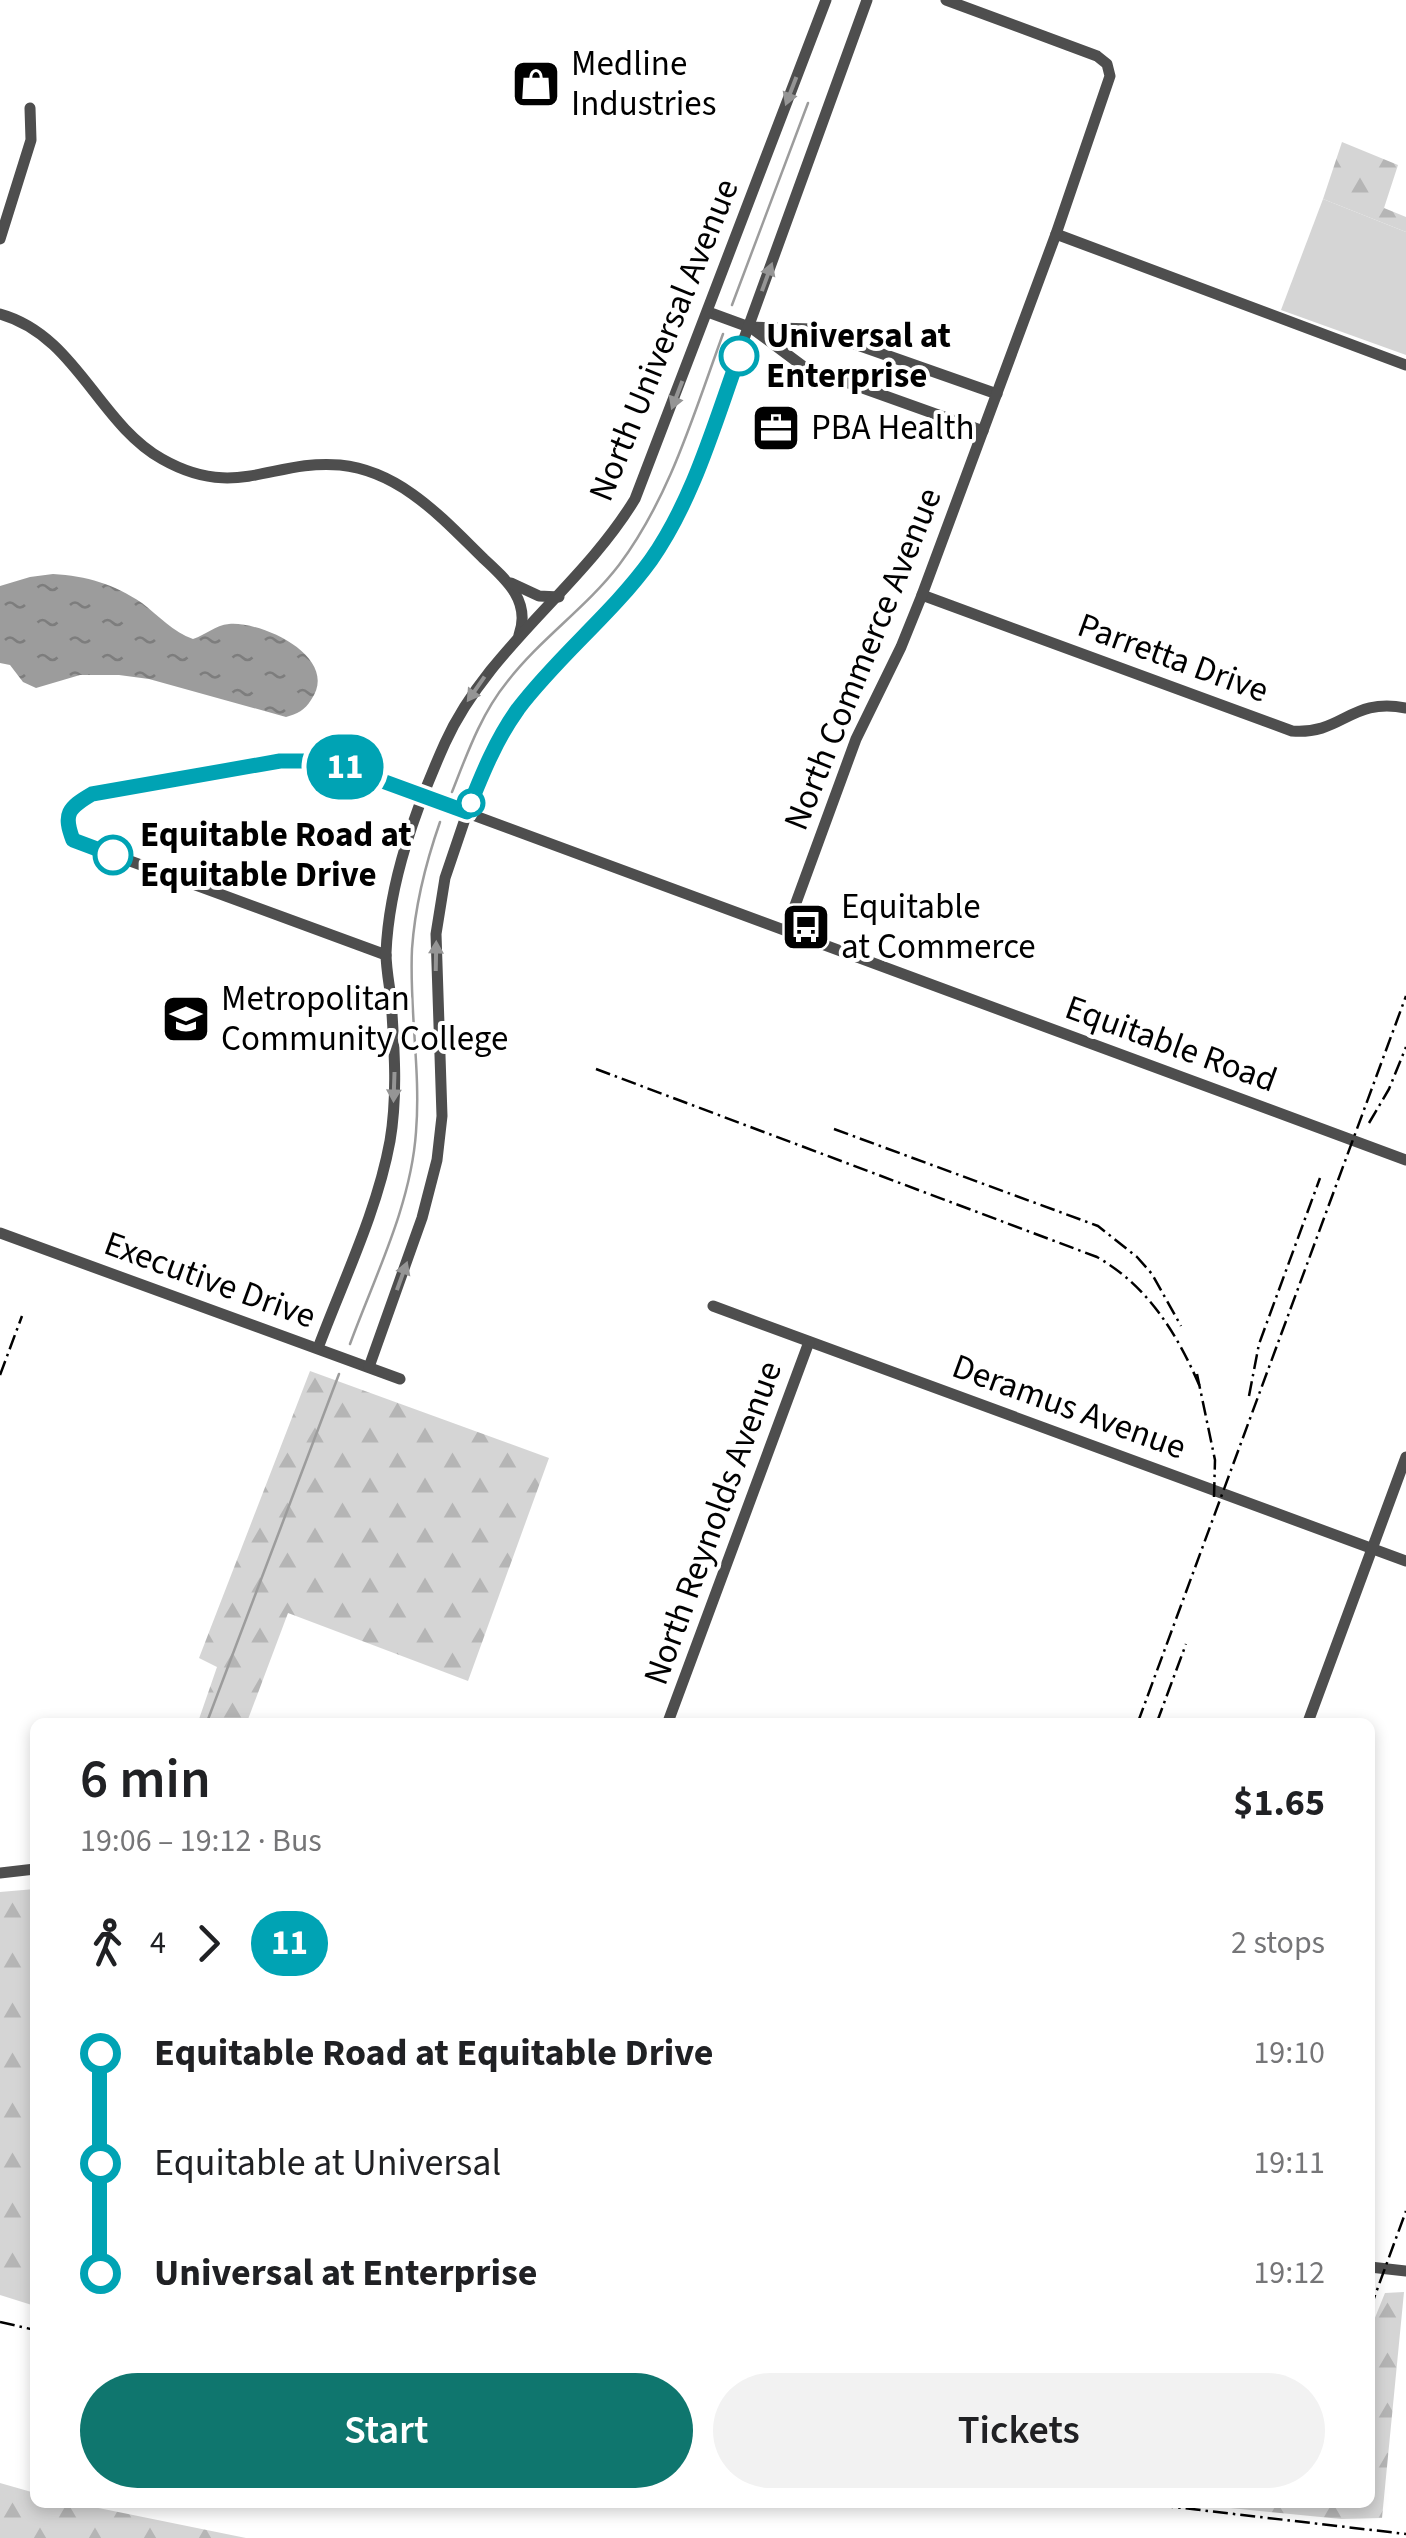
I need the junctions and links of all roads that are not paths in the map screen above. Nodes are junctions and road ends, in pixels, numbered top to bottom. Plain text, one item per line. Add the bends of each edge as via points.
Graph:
1 (826, 0) edge
2 (867, 0) edge
3 (946, 0) edge
4 (30, 108) dead end
5 (1056, 234) junction
6 (0, 239) edge
7 (708, 312) junction
8 (0, 314) edge
9 (750, 327) junction
10 (1406, 365) edge
11 (997, 394) junction
12 (983, 430) junction
13 (504, 578) junction
14 (922, 595) junction
15 (559, 597) junction
16 (518, 640) junction
17 (1406, 708) edge
18 (424, 796) junction
19 (467, 812) junction
20 (786, 930) junction
21 (386, 955) junction
22 (1406, 1160) edge
23 (0, 1232) edge
24 (713, 1306) dead end
25 (808, 1342) junction
26 (318, 1348) junction
27 (369, 1367) junction
28 (400, 1379) dead end
29 (1406, 1457) edge
30 (1372, 1549) junction
31 (1406, 1561) edge
32 (669, 1718) edge
33 (1309, 1718) edge
34 (30, 1870) edge
35 (0, 1873) edge
36 (1375, 2268) edge
37 (1406, 2271) edge

1 -> 7 street, North Universal Avenue
9 -> 2 street, North Universal Avenue
3 - 5 street, North Commerce Avenue via 1096,56 1109,70
4 - 6 street via 31,140
5 - 10 street
5 - 11 street, North Commerce Avenue
7 - 9 street
7 -> 15 street, North Universal Avenue via 635,500
8 - 13 street via 58,347 136,440 160,458 216,478 322,465 382,476 438,514
9 - 11 street via 812,330
9 - 12 street via 804,367
9 - 19 street, North Universal Avenue via 667,535 628,589 518,709
11 - 12 street, North Commerce Avenue
12 - 14 street, North Commerce Avenue
13 - 15 street via 530,593
13 - 16 street via 523,610
14 - 17 street, Parretta Drive via 1292,731 1320,730 1372,706
14 - 20 street, North Commerce Avenue via 856,739
15 - 16 street, North Universal Avenue
16 -> 18 street, North Universal Avenue via 460,714
18 - 19 street, Equitable Road
18 - 21 street, North Universal Avenue via 396,882
18 - 21 street, Equitable Road via 344,767 299,760 111,791 68,812 73,840
19 - 20 street, Equitable Road
27 -> 19 street, North Universal Avenue via 437,1160 442,1116 436,934 445,878
20 - 22 street, Equitable Road
21 -> 26 street, North Universal Avenue via 395,1087 390,1142
23 - 26 street, Executive Drive
24 - 25 street, Deramus Avenue
25 - 30 street, Deramus Avenue
25 - 32 street, North Reynolds Avenue
26 - 27 street, Executive Drive
27 - 28 street, Executive Drive
29 - 30 street
30 - 31 street, Deramus Avenue
30 - 33 street
34 - 35 street
36 - 37 street

